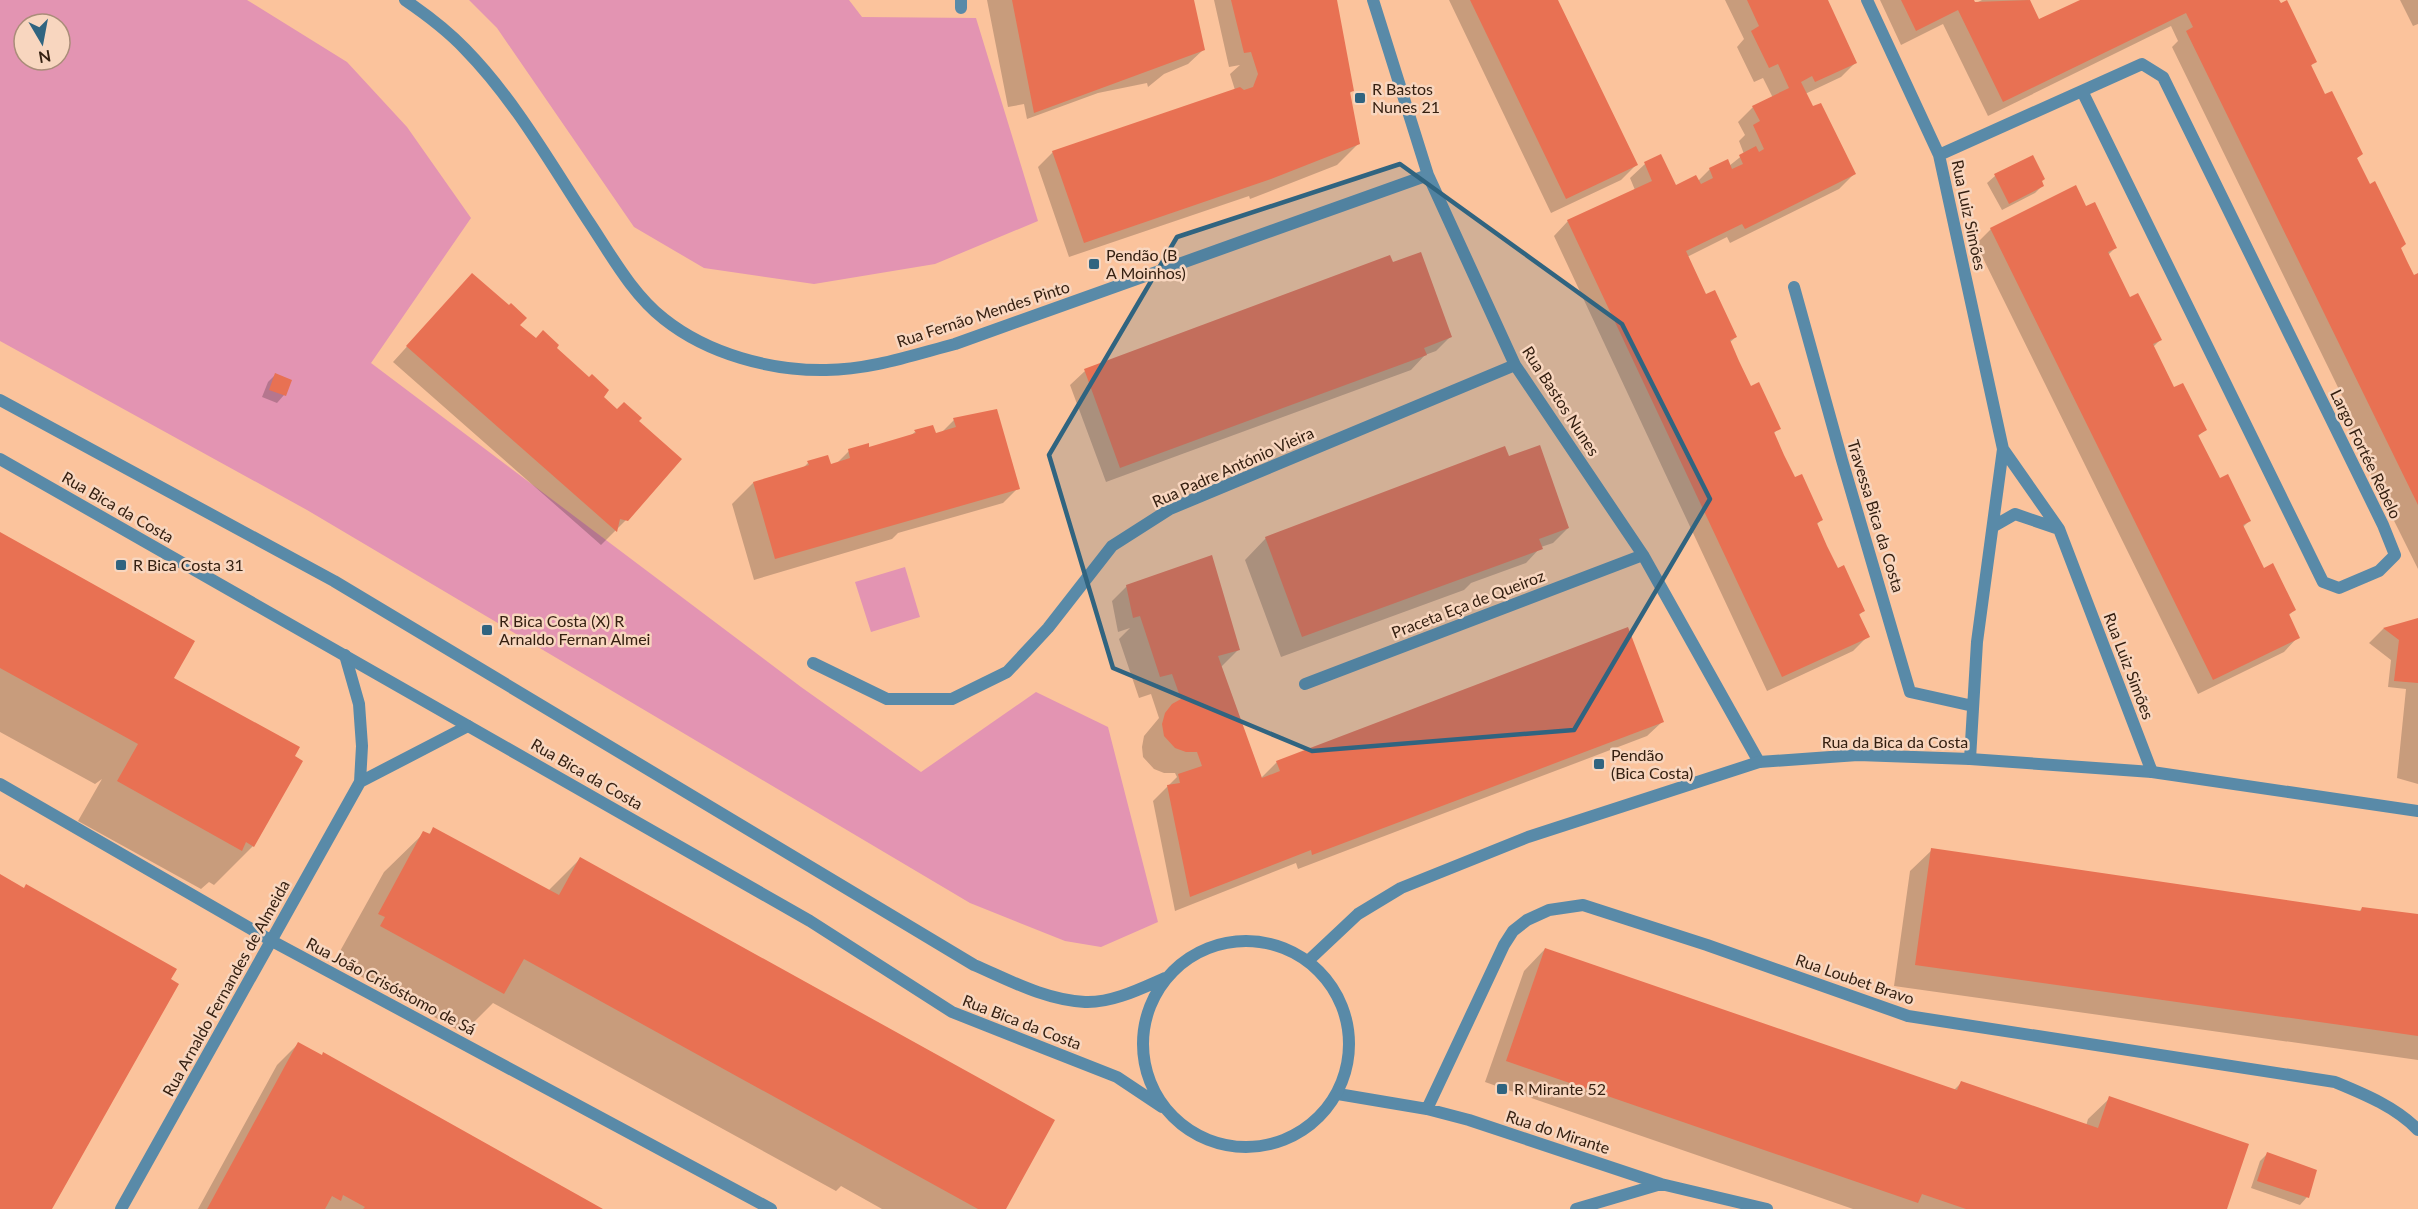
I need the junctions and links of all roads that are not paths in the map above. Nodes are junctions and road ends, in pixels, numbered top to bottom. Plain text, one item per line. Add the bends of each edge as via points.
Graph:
1 (405, 0) edge
2 (1373, 0) edge
3 (1867, 0) edge
4 (2082, 91) junction
5 (1939, 155) junction
6 (1428, 175) junction
7 (1794, 287) dead end
8 (1515, 365) junction
9 (0, 400) edge
10 (2003, 449) junction
11 (0, 459) edge
12 (1994, 526) junction
13 (2059, 529) junction
14 (1643, 555) junction
15 (345, 655) junction
16 (813, 663) dead end
17 (1305, 684) dead end
18 (1973, 706) junction
19 (468, 726) junction
20 (1970, 759) junction
21 (1759, 762) junction
22 (2152, 772) junction
23 (360, 782) junction
24 (0, 784) edge
25 (2418, 811) edge
26 (272, 941) junction
27 (1308, 961) junction
28 (1165, 978) junction
29 (1338, 1094) junction
30 (1162, 1107) junction
31 (1427, 1109) junction
32 (2418, 1130) edge
33 (1661, 1184) junction
34 (121, 1209) edge
35 (771, 1209) edge
36 (1576, 1209) edge
37 (1767, 1209) edge

1 - 6 street, Rua Fernão Mendes Pinto via 436,21 493,81 643,299 689,337 715,349 783,368 827,370 888,362 955,344
2 - 6 street, Rua Bastos Nunes
3 - 5 street, Rua Luiz Simões
4 - 4 street, Largo Fortée Rebelo via 2323,582 2339,588 2379,571 2395,555 2383,525 2163,77 2142,64
4 - 5 street, Largo Fortée Rebelo
5 - 10 street, Rua Luiz Simões
6 - 8 street, Rua Bastos Nunes
7 - 18 street, Travessa Bica da Costa via 1910,692
8 - 14 street, Rua Bastos Nunes
8 - 16 street, Rua Padre António Vieira via 1170,509 1112,546 1048,628 1007,672 952,699 887,699
9 - 28 street, Rua Bica da Costa via 334,581 974,965 1042,994 1086,1002 1125,995
10 - 12 street, Rua Luiz Simões
10 - 13 street, Rua Luiz Simões
11 - 15 street, Rua Bica da Costa
12 - 13 street via 2015,514
12 - 18 street, Rua Luiz Simões via 1977,642
13 - 22 street, Rua Luiz Simões
14 - 17 street, Praceta Eça de Queiroz
14 - 21 street, Rua Bastos Nunes
15 - 19 street, Rua Bica da Costa
15 - 23 street, Rua Arnaldo Fernandes de Almeida via 359,704
18 - 20 street, Rua Luiz Simões
19 - 23 street
19 - 30 street, Rua Bica da Costa via 810,921 952,1012 1117,1077
20 - 21 street, Rua da Bica da Costa via 1858,755
20 - 22 street, Rua da Bica da Costa
21 - 27 street, Rua da Bica da Costa via 1528,837 1401,888 1358,914
22 - 25 street, Rua da Bica da Costa
23 - 26 street, Rua Arnaldo Fernandes de Almeida
24 - 26 street, Rua João Crisóstomo de Sá
26 - 34 street, Rua Arnaldo Fernandes de Almeida
26 - 35 street, Rua João Crisóstomo de Sá
27 - 28 street via 1280,946 1249,941 1218,944 1190,957
27 - 29 street via 1329,981 1344,1008 1350,1037 1348,1066
28 - 30 street via 1148,1008 1142,1042 1146,1076
29 - 30 street via 1316,1121 1287,1140 1253,1148 1219,1145 1187,1130
29 - 31 street, Rua do Mirante
31 - 32 street, Rua Loubet Bravo via 1513,931 1549,910 1583,905 1908,1016 2335,1082 2371,1096
31 - 33 street, Rua do Mirante
33 - 36 street
33 - 37 street, Rua do Mirante

